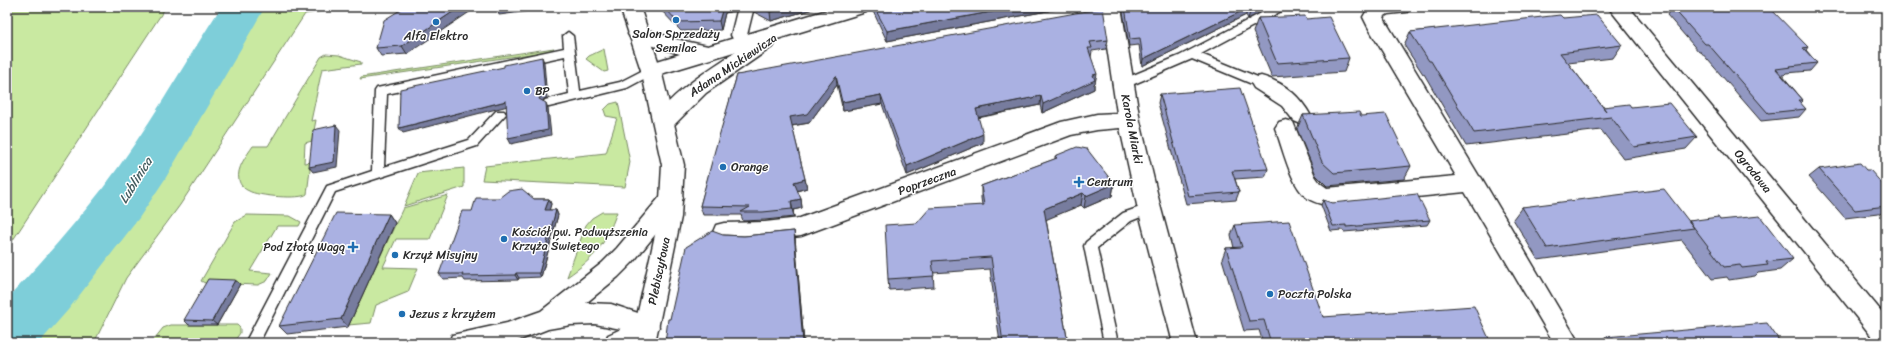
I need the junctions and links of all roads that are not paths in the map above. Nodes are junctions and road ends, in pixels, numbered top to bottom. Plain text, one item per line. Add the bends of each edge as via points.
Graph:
1 (630, 7) edge
2 (746, 7) edge
3 (859, 7) edge
4 (1281, 7) edge
5 (1400, 7) edge
6 (1618, 7) edge
7 (1105, 8) edge
8 (789, 29) junction
9 (638, 34) junction
10 (739, 34) dead end
11 (568, 36) dead end
12 (570, 51) junction
13 (708, 52) junction
14 (1191, 54) junction
15 (651, 70) junction
16 (1261, 83) joint
17 (1123, 84) junction
18 (575, 96) junction
19 (549, 103) dead end
20 (500, 114) dead end
21 (1129, 120) junction
22 (664, 122) junction
23 (378, 173) junction
24 (1473, 183) junction
25 (672, 198) junction
26 (1149, 209) junction
27 (724, 232) dead end
28 (547, 319) junction
29 (645, 335) edge
30 (1886, 335) edge
31 (252, 343) edge
32 (472, 343) edge
33 (617, 343) edge
34 (1111, 343) edge
35 (1185, 343) edge
36 (1567, 343) edge

1 - 9 street, Plebiscytowa
2 - 10 street
3 - 8 street, Adama Mickiewicza
4 - 14 lane
5 - 24 street via 1385,8 1375,12 1373,17
6 - 30 street, Ogrodowa
7 - 17 street, Karola Miarki via 1115,25
8 - 13 street, Adama Mickiewicza
8 - 22 street, Adama Mickiewicza via 694,90
9 - 13 street via 673,46
9 - 15 street, Plebiscytowa
11 - 12 lane
12 - 18 lane
12 - 23 lane via 381,91
13 - 15 street, Adama Mickiewicza
14 - 16 lane
14 - 17 lane via 1140,79
15 - 18 lane via 623,85
15 - 22 street, Plebiscytowa
16 - 24 street via 1292,102 1293,122 1306,181 1312,189 1329,198
17 - 21 street, Karola Miarki
18 - 19 lane
20 - 23 lane via 473,143
21 - 26 street, Karola Miarki
21 - 27 street, Poprzeczna via 1097,122 1068,128 801,227
22 - 25 street, Plebiscytowa via 672,165
23 - 31 lane via 331,189
24 - 36 street
25 - 28 street via 610,270
25 - 29 street, Plebiscytowa
26 - 34 lane via 1127,217 1090,246
26 - 35 street, Karola Miarki
28 - 29 street via 571,314 611,315
28 - 32 street via 507,334
29 - 33 street

